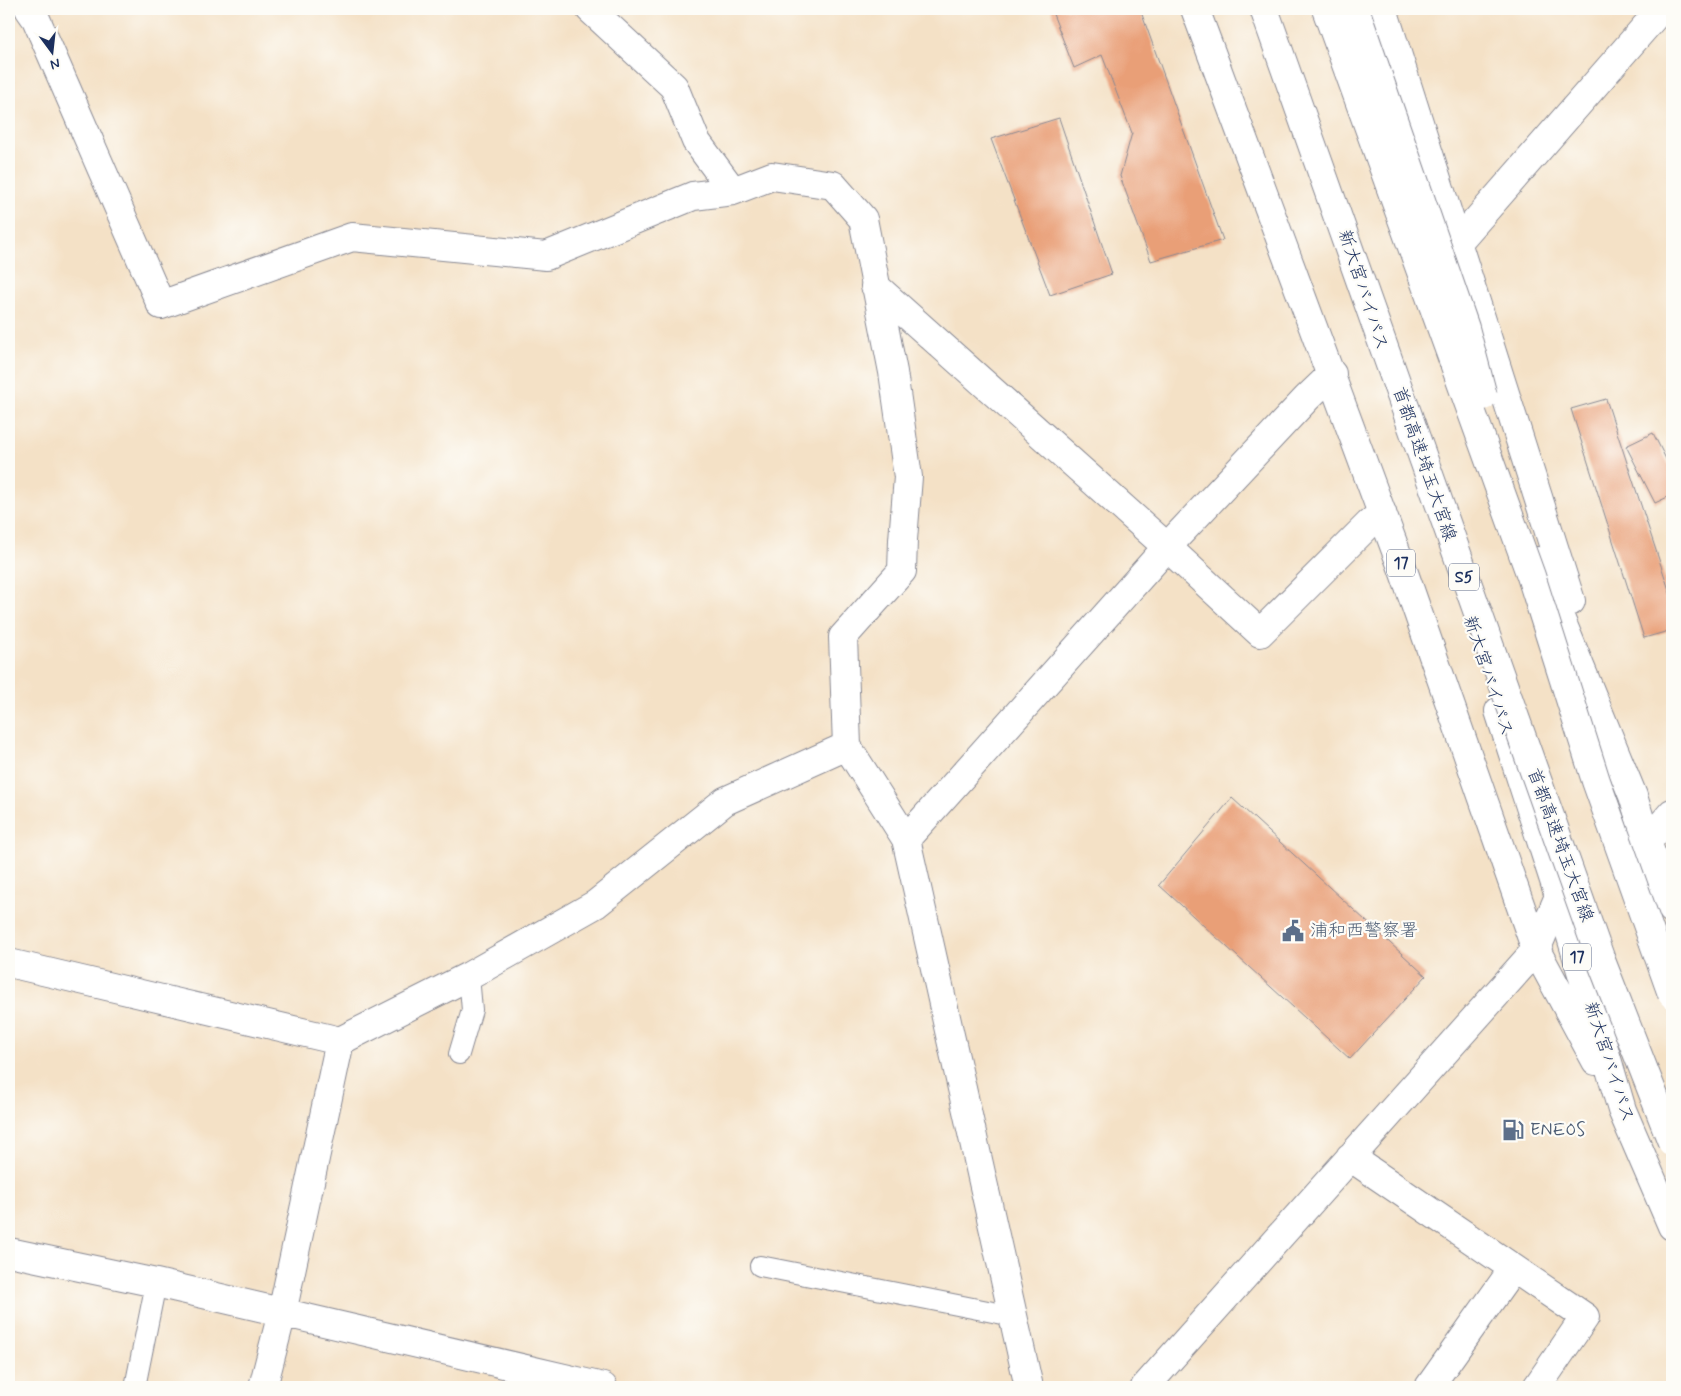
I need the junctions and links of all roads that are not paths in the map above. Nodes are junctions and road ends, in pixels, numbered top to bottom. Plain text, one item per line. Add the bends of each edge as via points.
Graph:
1 (30, 9) edge
2 (590, 9) edge
3 (1194, 9) edge
4 (1264, 9) edge
5 (1271, 9) edge
6 (1312, 9) edge
7 (1326, 9) edge
8 (1355, 9) edge
9 (1383, 9) edge
10 (1661, 9) edge
11 (733, 191) junction
12 (1457, 243) junction
13 (875, 286) junction
14 (1332, 374) junction
15 (1382, 513) junction
16 (1167, 547) junction
17 (1531, 576) junction
18 (847, 746) junction
19 (1633, 796) junction
20 (1672, 813) edge
21 (906, 840) junction
22 (1647, 842) junction
23 (1559, 896) junction
24 (1672, 909) edge
25 (1536, 950) junction
26 (9, 963) edge
27 (469, 976) junction
28 (1672, 994) edge
29 (340, 1041) junction
30 (459, 1054) dead end
31 (1622, 1110) junction
32 (1672, 1142) edge
33 (1350, 1157) junction
34 (1672, 1226) edge
35 (9, 1252) edge
36 (760, 1266) dead end
37 (1513, 1269) junction
38 (156, 1283) junction
39 (282, 1313) junction
40 (1013, 1316) junction
41 (135, 1387) edge
42 (263, 1387) edge
43 (603, 1387) edge
44 (1029, 1387) edge
45 (1145, 1387) edge
46 (1429, 1387) edge
47 (1537, 1387) edge

1 - 11 main road via 161,305 352,237 546,256 693,196
2 - 11 main road via 674,87 696,141
3 - 14 main road, 17
4 - 32 main road, 首都高速埼玉大宮線 / S5, bridge via 1599,954
5 - 23 main road, 新大宮バイパス / 17
6 - 19 main road
7 - 17 main road, bridge
8 - 17 main road, bridge via 1465,328
9 - 12 main road
10 - 12 main road
11 - 13 main road via 772,176 833,185 863,219
12 - 19 main road
13 - 16 main road
13 - 18 main road via 893,372 908,477 902,571 843,637
14 - 15 main road, 17
14 - 16 main road
15 - 16 main road via 1260,633
15 - 25 main road, 17
16 - 21 main road
17 - 28 main road, bridge via 1596,781
18 - 21 main road
18 - 27 main road via 725,801 596,904
19 - 22 main road
20 - 22 main road
21 - 40 main road
22 - 24 main road
23 - 25 main road
23 - 31 main road, 新大宮バイパス / 17
25 - 31 main road, 17
25 - 33 main road
26 - 29 main road
27 - 29 main road
27 - 30 lane via 472,1010
29 - 39 main road
31 - 34 main road, 新大宮バイパス / 17
33 - 37 main road
33 - 45 main road
35 - 38 main road
36 - 40 lane
37 - 46 main road
37 - 47 main road via 1585,1317
38 - 39 main road
38 - 41 lane
39 - 42 main road
39 - 43 main road
40 - 44 main road

